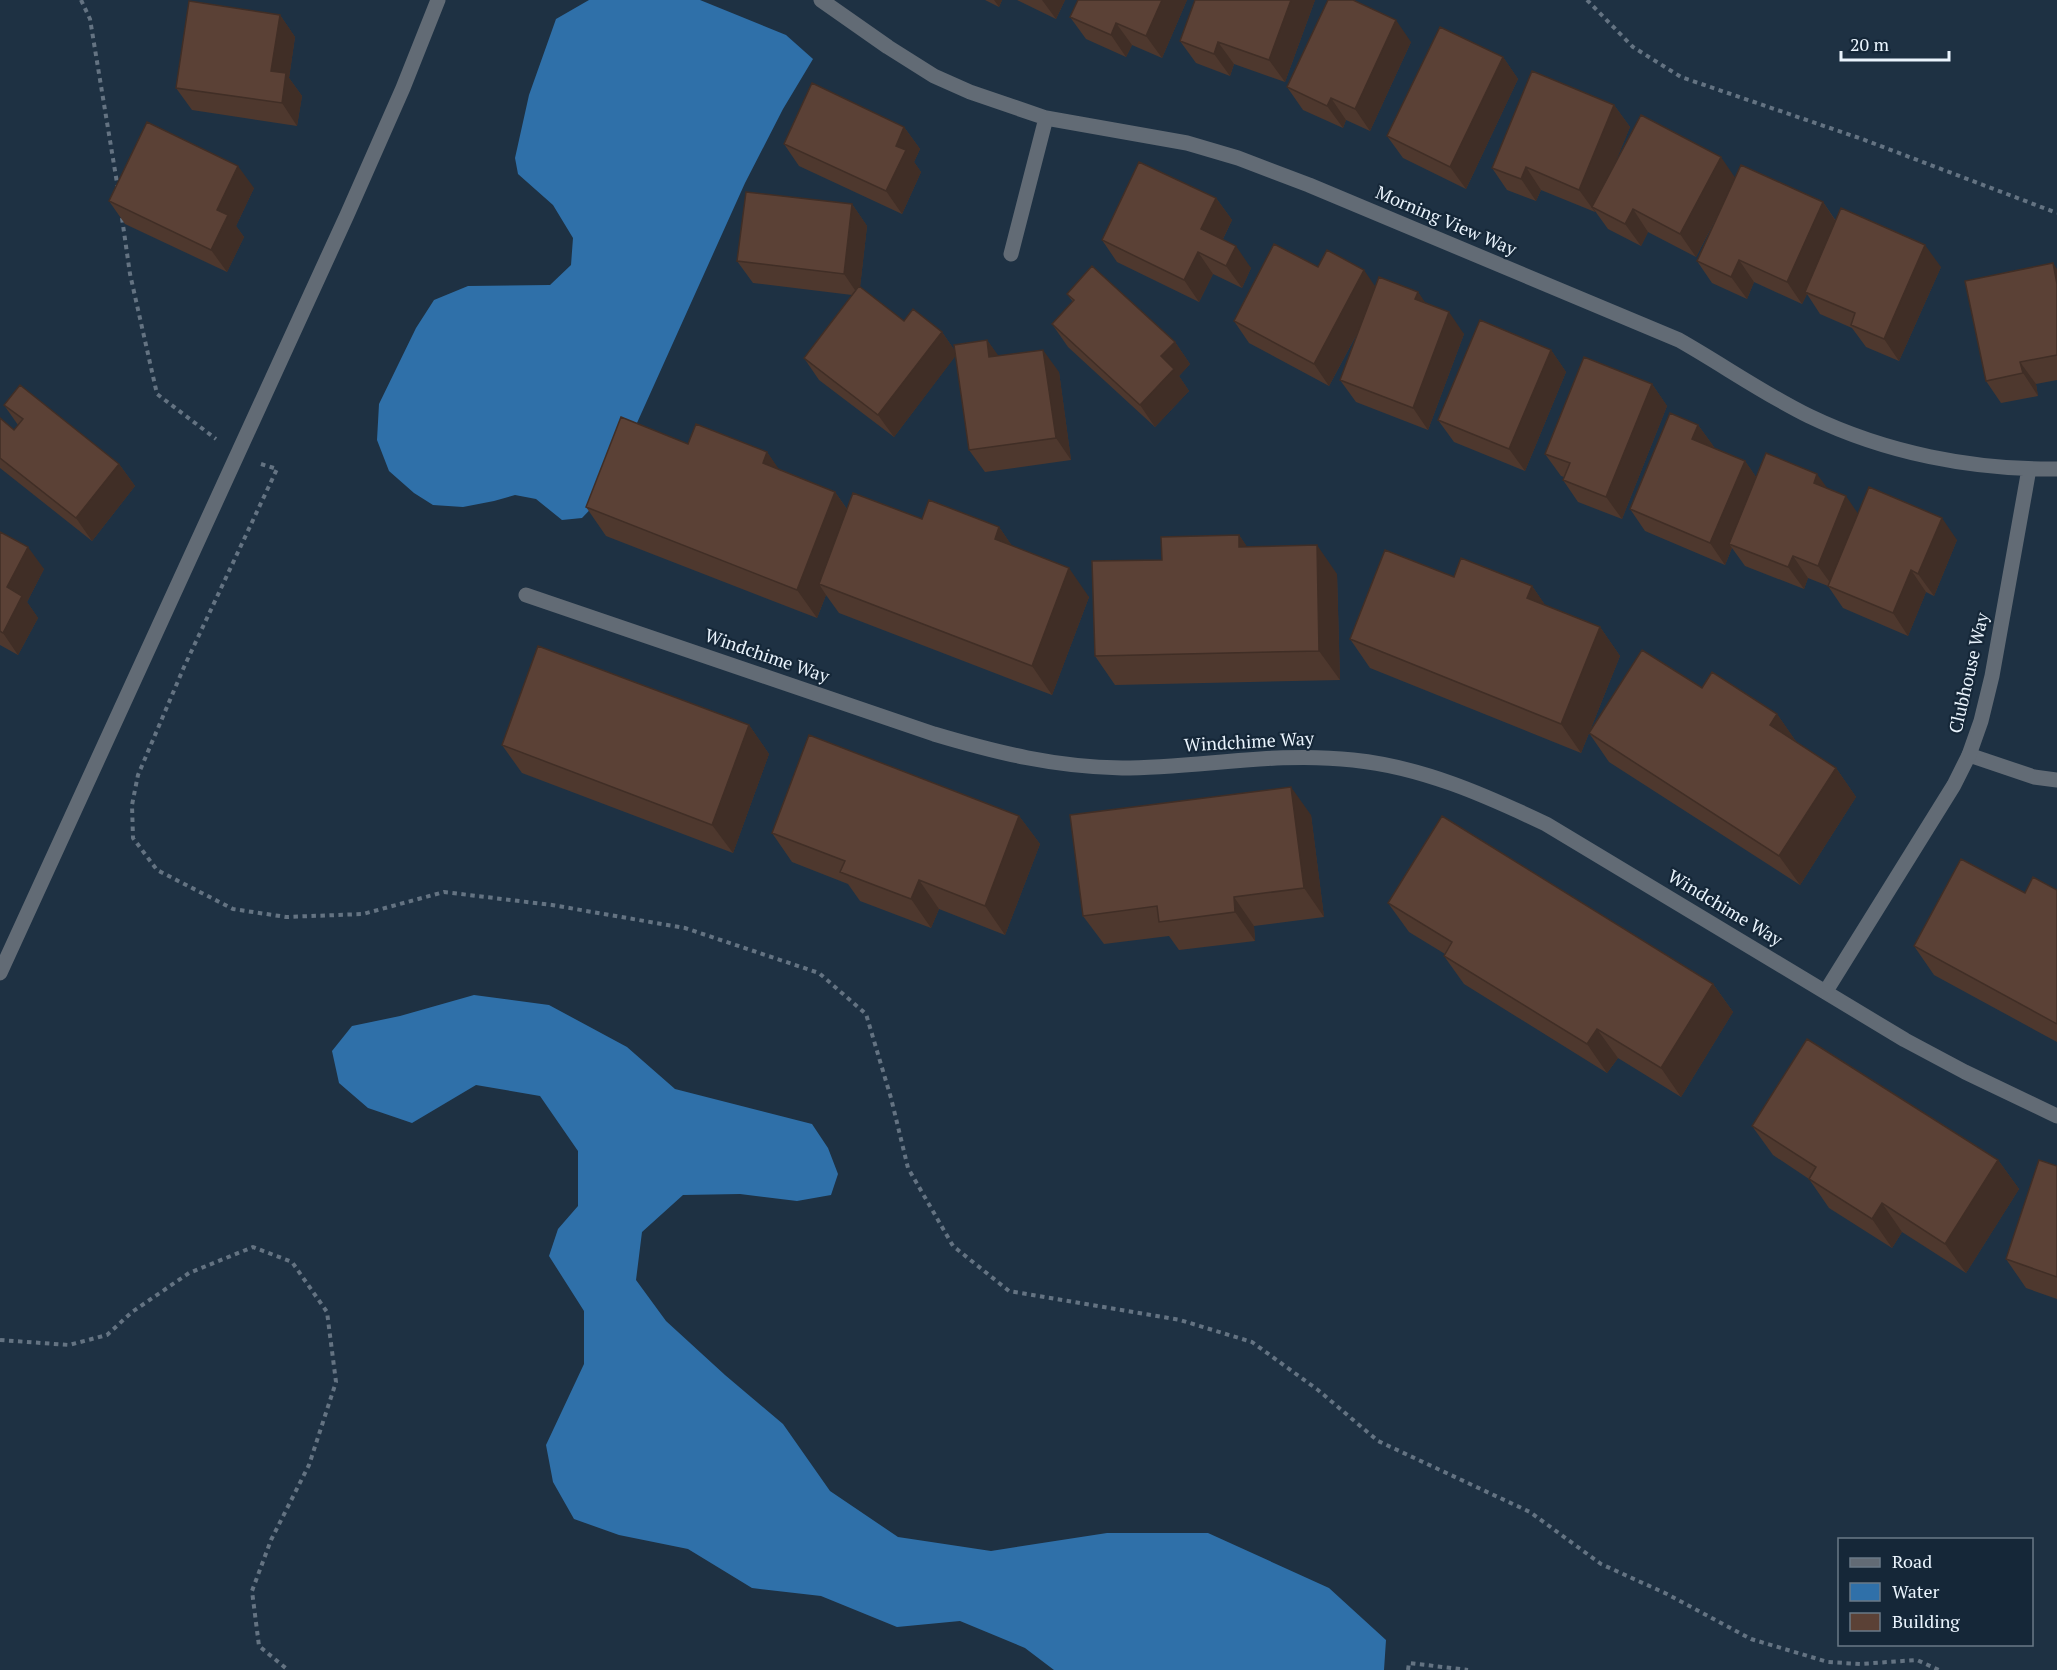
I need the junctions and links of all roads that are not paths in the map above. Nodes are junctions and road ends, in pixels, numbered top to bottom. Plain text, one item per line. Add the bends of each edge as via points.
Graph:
1 (438, 0) edge
2 (821, 0) edge
3 (1046, 118) junction
4 (1011, 255) dead end
5 (2030, 469) junction
6 (2057, 469) edge
7 (526, 595) dead end
8 (1968, 755) junction
9 (2057, 780) edge
10 (0, 973) edge
11 (1826, 991) junction
12 (2057, 1116) edge

1 - 10 street via 380,142
2 - 3 street, Morning View Way via 934,76
3 - 4 street
3 - 5 street, Morning View Way via 1187,143 1309,185 1679,340 1770,395 1849,434 1932,458
5 - 6 street, Morning View Way
5 - 8 street, Clubhouse Way via 1992,676
7 - 11 street, Windchime Way via 934,734 1036,761 1122,768 1311,756 1356,760 1451,782 1546,824
8 - 9 street via 2034,777
8 - 11 street, Clubhouse Way
11 - 12 street, Windchime Way via 1925,1051

